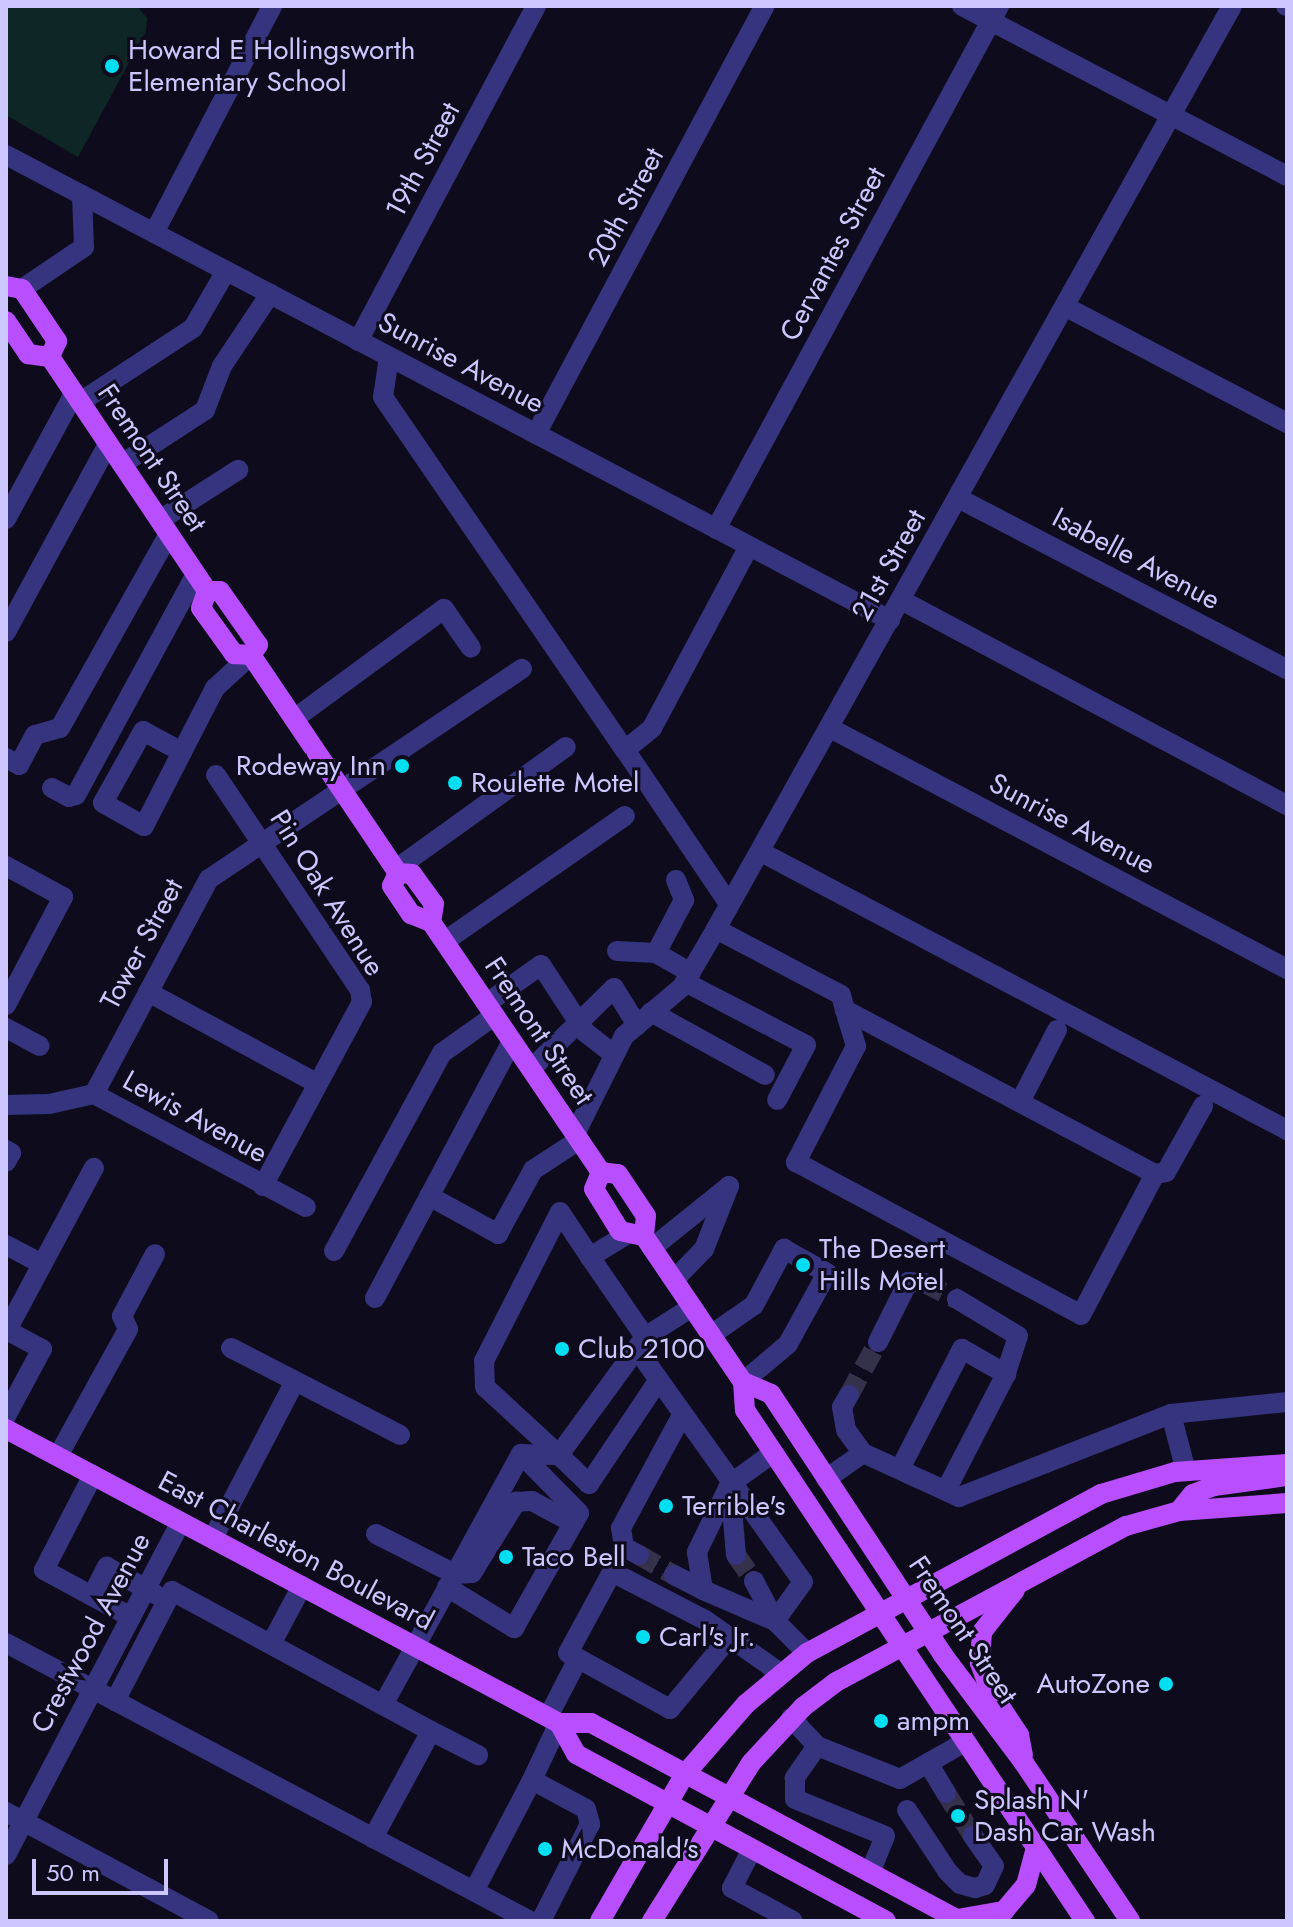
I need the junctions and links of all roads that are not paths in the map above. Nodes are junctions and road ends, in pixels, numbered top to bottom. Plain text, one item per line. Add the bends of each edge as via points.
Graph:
1 (272, 6) edge
2 (536, 6) edge
3 (765, 6) edge
4 (962, 6) edge
5 (1232, 6) edge
6 (995, 14) edge
7 (1172, 115) junction
8 (6, 155) edge
9 (1287, 176) edge
10 (82, 195) junction
11 (154, 233) junction
12 (226, 271) junction
13 (14, 288) edge
14 (270, 294) junction
15 (1066, 307) junction
16 (6, 321) edge
17 (358, 341) junction
18 (50, 357) junction
19 (389, 357) junction
20 (77, 398) junction
21 (1287, 423) edge
22 (536, 434) junction
23 (108, 444) junction
24 (122, 464) junction
25 (238, 470) dead end
26 (958, 498) junction
27 (6, 519) edge
28 (164, 527) junction
29 (716, 529) junction
30 (749, 546) junction
31 (202, 582) junction
32 (901, 600) junction
33 (890, 620) junction
34 (6, 632) edge
35 (471, 648) dead end
36 (251, 655) junction
37 (522, 669) dead end
38 (1287, 669) edge
39 (294, 719) junction
40 (830, 728) junction
41 (566, 747) dead end
42 (625, 750) junction
43 (182, 752) junction
44 (6, 758) edge
45 (216, 775) dead end
46 (340, 786) junction
47 (52, 788) dead end
48 (1287, 805) edge
49 (625, 816) dead end
50 (262, 839) junction
51 (761, 852) junction
52 (6, 866) edge
53 (397, 871) junction
54 (676, 880) dead end
55 (729, 904) junction
56 (716, 929) junction
57 (445, 941) junction
58 (617, 951) dead end
59 (656, 953) junction
60 (1287, 969) edge
61 (688, 977) junction
62 (148, 992) junction
63 (6, 1005) edge
64 (491, 1009) junction
65 (845, 1010) junction
66 (644, 1019) junction
67 (577, 1020) junction
68 (6, 1028) edge
69 (1057, 1030) dead end
70 (512, 1041) junction
71 (40, 1046) dead end
72 (614, 1055) junction
73 (531, 1069) junction
74 (765, 1075) dead end
75 (318, 1084) junction
76 (94, 1094) junction
77 (777, 1100) dead end
78 (1020, 1102) junction
79 (6, 1105) edge
80 (1203, 1106) dead end
81 (1287, 1130) edge
82 (577, 1137) junction
83 (6, 1150) edge
84 (6, 1162) edge
85 (94, 1168) dead end
86 (601, 1172) junction
87 (1155, 1174) junction
88 (263, 1186) junction
89 (429, 1196) junction
90 (306, 1207) dead end
91 (642, 1239) junction
92 (6, 1245) edge
93 (334, 1251) dead end
94 (155, 1254) dead end
95 (590, 1257) junction
96 (42, 1264) junction
97 (674, 1280) junction
98 (925, 1283) dead end
99 (375, 1298) dead end
100 (957, 1299) tunnel mouth
101 (692, 1307) junction
102 (6, 1331) edge
103 (711, 1335) junction
104 (878, 1342) tunnel mouth
105 (642, 1345) junction
106 (231, 1348) dead end
107 (1006, 1374) junction
108 (295, 1381) junction
109 (658, 1381) junction
110 (743, 1382) junction
111 (849, 1395) tunnel mouth
112 (1287, 1402) edge
113 (1171, 1414) junction
114 (682, 1415) junction
115 (6, 1416) edge
116 (6, 1429) edge
117 (400, 1435) dead end
118 (773, 1453) junction
119 (863, 1453) junction
120 (521, 1454) junction
121 (559, 1455) junction
122 (58, 1456) junction
123 (1287, 1464) edge
124 (901, 1467) junction
125 (1186, 1471) junction
126 (93, 1475) junction
127 (1287, 1476) edge
128 (826, 1479) junction
129 (730, 1484) junction
130 (946, 1490) junction
131 (1287, 1503) edge
132 (1179, 1511) junction
133 (181, 1522) junction
134 (573, 1523) junction
135 (376, 1534) dead end
136 (213, 1538) junction
137 (639, 1555) tunnel mouth
138 (736, 1555) tunnel mouth
139 (1038, 1570) junction
140 (674, 1575) tunnel mouth
141 (451, 1580) junction
142 (754, 1581) tunnel mouth
143 (302, 1586) junction
144 (146, 1589) junction
145 (703, 1590) junction
146 (92, 1596) junction
147 (167, 1600) junction
148 (892, 1606) junction
149 (131, 1617) junction
150 (775, 1621) junction
151 (728, 1639) junction
152 (913, 1639) junction
153 (6, 1643) edge
154 (271, 1644) junction
155 (414, 1645) junction
156 (807, 1653) junction
157 (578, 1659) junction
158 (780, 1673) junction
159 (93, 1689) junction
160 (115, 1701) junction
161 (383, 1705) junction
162 (791, 1718) junction
163 (553, 1720) junction
164 (431, 1731) junction
165 (963, 1743) junction
166 (817, 1746) junction
167 (478, 1755) dead end
168 (928, 1763) junction
169 (1024, 1763) junction
170 (685, 1774) junction
171 (905, 1776) junction
172 (532, 1780) junction
173 (946, 1793) tunnel mouth
174 (727, 1798) junction
175 (665, 1802) junction
176 (907, 1810) junction
177 (15, 1817) edge
178 (710, 1826) junction
179 (885, 1836) junction
180 (973, 1836) tunnel mouth
181 (373, 1838) junction
182 (1036, 1848) junction
183 (752, 1849) junction
184 (6, 1855) edge
185 (870, 1873) junction
186 (474, 1891) junction
187 (959, 1920) edge
188 (209, 1921) edge
189 (530, 1921) edge
190 (541, 1921) edge
191 (600, 1921) edge
192 (652, 1921) edge
193 (793, 1921) edge
194 (886, 1921) edge
195 (1085, 1921) edge
196 (1130, 1921) edge

1 - 11 street
2 - 17 street, 19th Street
3 - 22 street, 20th Street
4 - 6 street
5 - 7 street, 21st Street
6 - 7 street
6 - 29 street, Cervantes Street
7 - 9 street
7 - 15 street, 21st Street
8 - 10 street, Sunrise Avenue
10 - 11 street, Sunrise Avenue
10 - 13 street via 84,247
11 - 12 street, Sunrise Avenue
12 - 14 street, Sunrise Avenue
12 - 20 street via 193,328
13 - 18 main road, Fremont Street via 57,341
14 - 17 street, Sunrise Avenue
14 - 24 street via 222,366 205,410
15 - 21 street
15 - 26 street, 21st Street
16 - 18 main road, Fremont Street via 28,354
17 - 19 street, Sunrise Avenue
18 - 20 main road, Fremont Street
19 - 22 street, Sunrise Avenue
19 - 42 street via 383,397
20 - 23 main road, Fremont Street
20 - 27 street
22 - 29 street, Sunrise Avenue
23 - 24 main road, Fremont Street
23 - 34 street
24 - 28 main road, Fremont Street
25 - 28 street
26 - 32 street, 21st Street
26 - 38 street, Isabelle Avenue
28 - 31 main road, Fremont Street
28 - 44 street via 60,728 35,735 19,765
29 - 30 street, Sunrise Avenue
30 - 33 street, Sunrise Avenue
30 - 42 street via 652,728
31 - 36 main road, Fremont Street via 220,591 258,645
31 - 47 street via 76,795
32 - 33 street, 21st Street
32 - 48 street
33 - 40 street, 21st Street
35 - 39 street via 444,609
36 - 39 main road, Fremont Street
36 - 43 street via 215,688
37 - 46 street, Tower Street
39 - 46 main road, Fremont Street
40 - 51 street, 21st Street
40 - 60 street, Sunrise Avenue
41 - 53 street
42 - 55 street
43 - 43 street via 144,826 103,803 143,731
45 - 50 street, Pin Oak Avenue
46 - 50 street, Tower Street
46 - 53 main road, Fremont Street
49 - 57 street
50 - 62 street, Tower Street via 209,879
50 - 75 street, Pin Oak Avenue via 360,990 362,1002
51 - 55 street, 21st Street
51 - 81 street
52 - 63 street via 63,897
53 - 57 main road, Fremont Street via 392,886 411,914 431,922
54 - 59 street via 684,900
55 - 56 street, 21st Street
56 - 61 street, 21st Street
56 - 65 street via 841,995
57 - 64 main road, Fremont Street
58 - 59 street
59 - 61 street
61 - 66 street, 21st Street
61 - 77 street via 806,1045
62 - 75 street
62 - 76 street, Tower Street
64 - 67 street via 541,965
64 - 70 main road, Fremont Street
64 - 93 street via 442,1053
65 - 78 street
65 - 87 street via 856,1046 796,1162 1081,1315
66 - 67 street via 614,988
66 - 72 street, 21st Street
66 - 74 street
67 - 72 street
67 - 73 street
68 - 71 street
69 - 78 street
70 - 73 main road, Fremont Street
70 - 89 street
72 - 82 street, 21st Street
73 - 82 main road, Fremont Street
75 - 88 street
76 - 79 street, Lewis Avenue via 49,1104
76 - 88 street, Lewis Avenue
78 - 87 street
80 - 87 street via 1166,1172
82 - 86 main road, Fremont Street
82 - 89 street via 533,1170 498,1234
83 - 84 street via 11,1153
85 - 96 street
86 - 91 main road, Fremont Street via 618,1174 646,1216
86 - 91 main road, Fremont Street via 594,1189 620,1231
88 - 90 street, Lewis Avenue
89 - 99 street
91 - 95 street
91 - 97 main road, Fremont Street
91 - 97 street via 729,1186 704,1249
92 - 96 street
94 - 122 street via 122,1316 128,1329
95 - 105 street
95 - 121 street via 560,1212 484,1361 485,1387
96 - 102 street
97 - 101 main road, Fremont Street
98 - 104 street via 908,1282
100 - 107 street via 1018,1336
101 - 103 main road, Fremont Street
101 - 105 street
102 - 115 street via 42,1349
103 - 110 main road, Fremont Street
103 - 110 street via 754,1305 784,1249 827,1273 788,1344
105 - 109 street
105 - 121 street
106 - 108 street
107 - 124 street via 962,1349
107 - 130 street
108 - 117 street
108 - 136 street
109 - 114 street
109 - 121 street via 589,1484
110 - 118 main road, Fremont Street via 745,1410
110 - 128 main road, Fremont Street via 771,1394
111 - 119 street via 842,1407 846,1430
112 - 113 street
113 - 125 street
113 - 130 street via 959,1497
114 - 129 street
114 - 137 street via 621,1528 624,1547
116 - 122 main road, East Charleston Boulevard
118 - 129 street
118 - 148 main road, Fremont Street
119 - 124 street
119 - 128 street
120 - 121 street
120 - 134 street via 579,1513
120 - 141 street
122 - 126 main road, East Charleston Boulevard
123 - 125 main road
124 - 130 street
125 - 148 main road via 1125,1485 1074,1505
126 - 133 main road, East Charleston Boulevard
126 - 146 street via 44,1570
127 - 132 main road via 1214,1486 1193,1494
128 - 148 main road, Fremont Street
129 - 138 street
129 - 145 street via 697,1552
129 - 150 street via 803,1582
131 - 132 main road
132 - 139 main road via 1112,1531
133 - 136 main road, East Charleston Boulevard
133 - 144 street, Crestwood Avenue
134 - 141 street via 532,1501 516,1502 472,1573
134 - 141 street via 514,1628
135 - 141 street
136 - 143 main road, East Charleston Boulevard
139 - 152 main road
139 - 169 main road via 997,1608 979,1646 983,1677 1019,1735
140 - 145 street
141 - 155 street
142 - 150 street
143 - 154 street
143 - 155 main road, East Charleston Boulevard
144 - 146 street via 107,1567
144 - 147 street
144 - 149 street, Crestwood Avenue
145 - 150 street
146 - 149 street
147 - 154 street via 172,1591
147 - 160 street
148 - 152 main road, Fremont Street
148 - 152 main road, Fremont Street
148 - 156 main road
149 - 159 street, Crestwood Avenue
150 - 156 street
151 - 157 street via 670,1709
151 - 157 street via 705,1620 612,1572 568,1653
151 - 158 street
152 - 162 main road via 836,1682
152 - 165 main road, Fremont Street
152 - 169 main road, Fremont Street
153 - 159 street
154 - 161 street
155 - 161 street
155 - 163 main road, East Charleston Boulevard
156 - 158 main road
157 - 163 street
158 - 170 main road
159 - 160 street
159 - 177 street, Crestwood Avenue
160 - 181 street
161 - 164 street
162 - 166 street
162 - 174 main road
163 - 170 main road, East Charleston Boulevard via 591,1723
163 - 172 street
163 - 175 main road, East Charleston Boulevard via 576,1754
164 - 167 street
164 - 181 street
165 - 168 street
165 - 182 main road, Fremont Street
166 - 171 street
166 - 179 street via 795,1778 795,1799
168 - 171 street
168 - 173 street
169 - 196 main road, Fremont Street
170 - 174 main road, East Charleston Boulevard
170 - 175 main road
171 - 176 street
172 - 186 street
172 - 190 street via 586,1809 590,1824
174 - 178 main road
174 - 185 main road, East Charleston Boulevard
175 - 178 main road, East Charleston Boulevard
175 - 191 main road
176 - 179 street
176 - 180 street via 948,1872 960,1884 975,1888 985,1885 994,1866
177 - 184 street, Crestwood Avenue
177 - 188 street
178 - 183 main road, East Charleston Boulevard
178 - 192 main road
179 - 185 street
181 - 186 street
182 - 187 main road via 1026,1885 1004,1911
182 - 195 main road, Fremont Street
183 - 193 street via 732,1888
183 - 194 main road, East Charleston Boulevard
185 - 187 main road, East Charleston Boulevard
186 - 189 street

